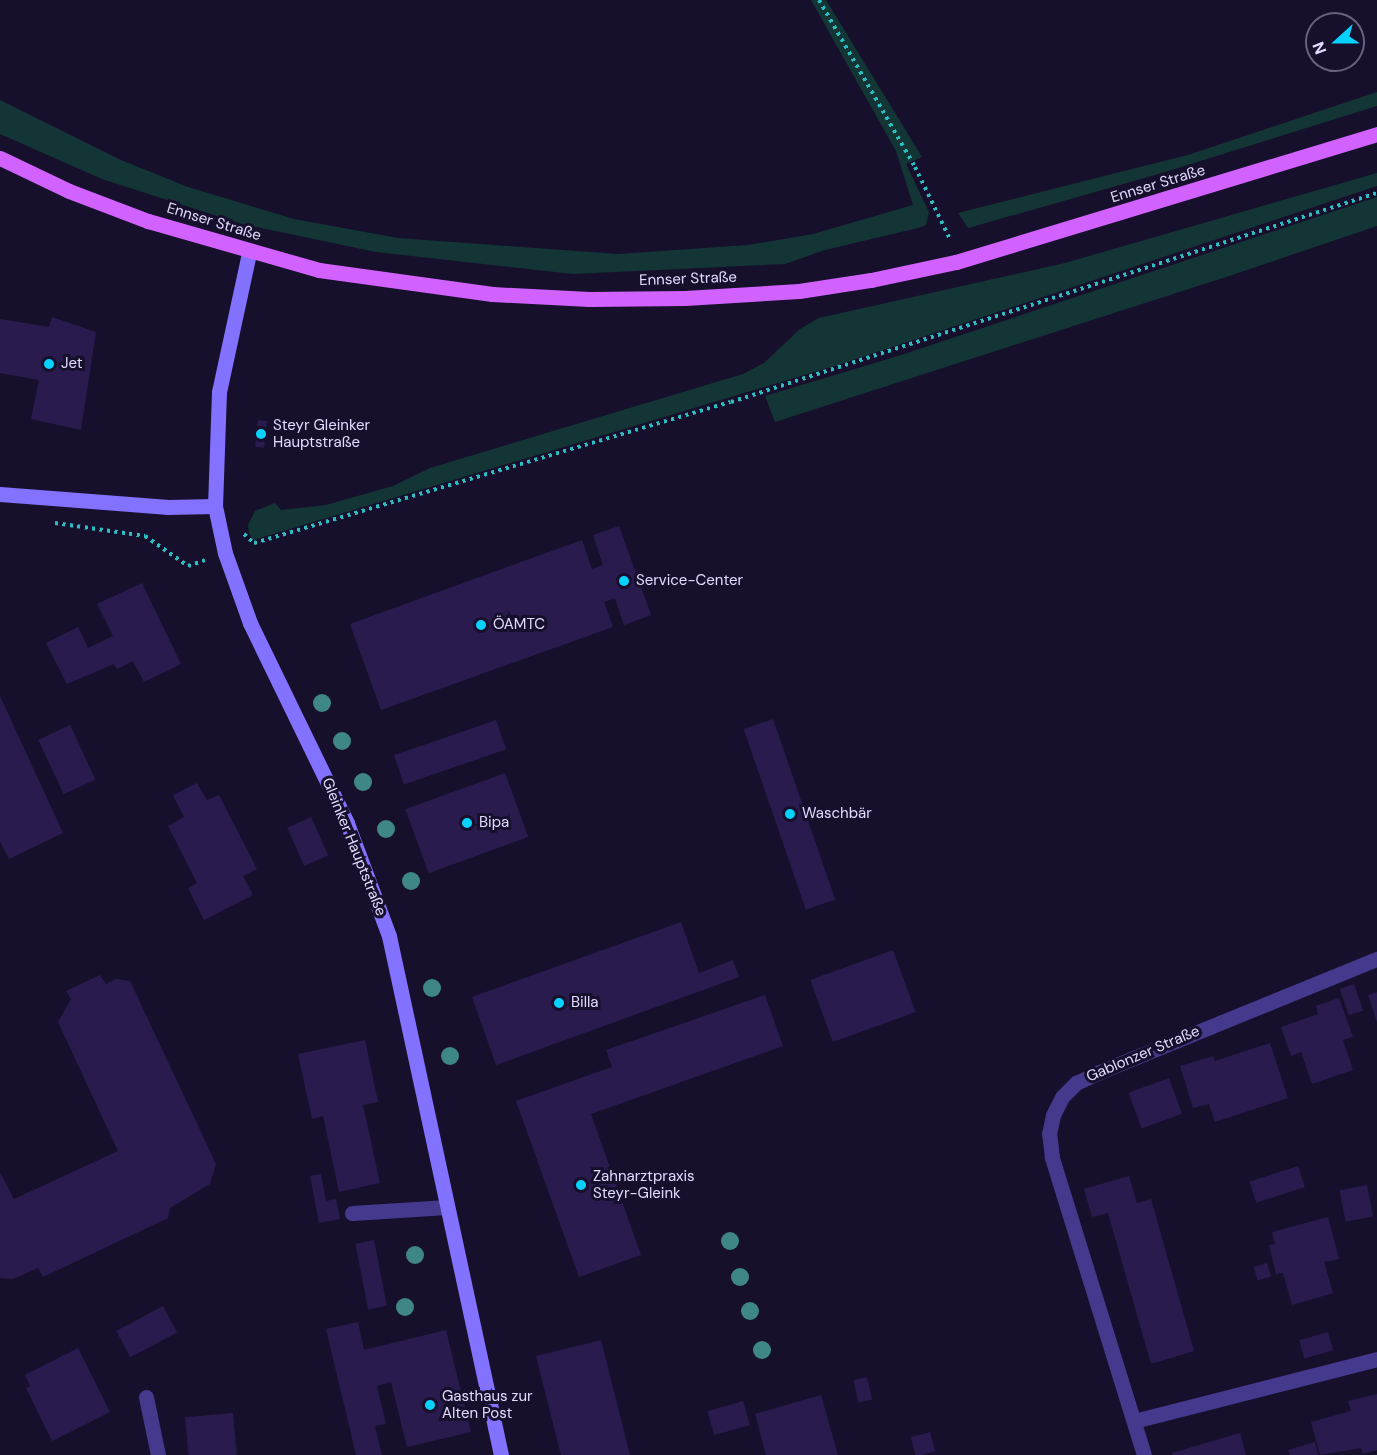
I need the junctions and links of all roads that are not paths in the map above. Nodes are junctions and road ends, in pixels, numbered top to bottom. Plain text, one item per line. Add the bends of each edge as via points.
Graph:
1 (1377, 134) edge
2 (0, 158) edge
3 (249, 253) junction
4 (0, 494) edge
5 (215, 506) junction
6 (1377, 959) edge
7 (447, 1207) junction
8 (352, 1213) dead end
9 (1377, 1359) edge
10 (146, 1397) dead end
11 (1134, 1421) junction
12 (158, 1455) edge
13 (501, 1455) edge
14 (1144, 1455) edge

1 - 3 main road, Ennser Straße via 957,261 798,291 589,299 410,285
2 - 3 main road, Ennser Straße via 69,191
3 - 5 street, Gleinker Hauptstraße via 219,392
4 - 5 street via 168,507
5 - 7 street, Gleinker Hauptstraße via 225,553 263,653 320,762 378,900
6 - 11 street, Gablonzer Straße via 1097,1073 1076,1083 1062,1097 1049,1134 1052,1157
7 - 8 street
7 - 13 street, Gleinker Hauptstraße
9 - 11 street
10 - 12 street
11 - 14 street, Gablonzer Straße

